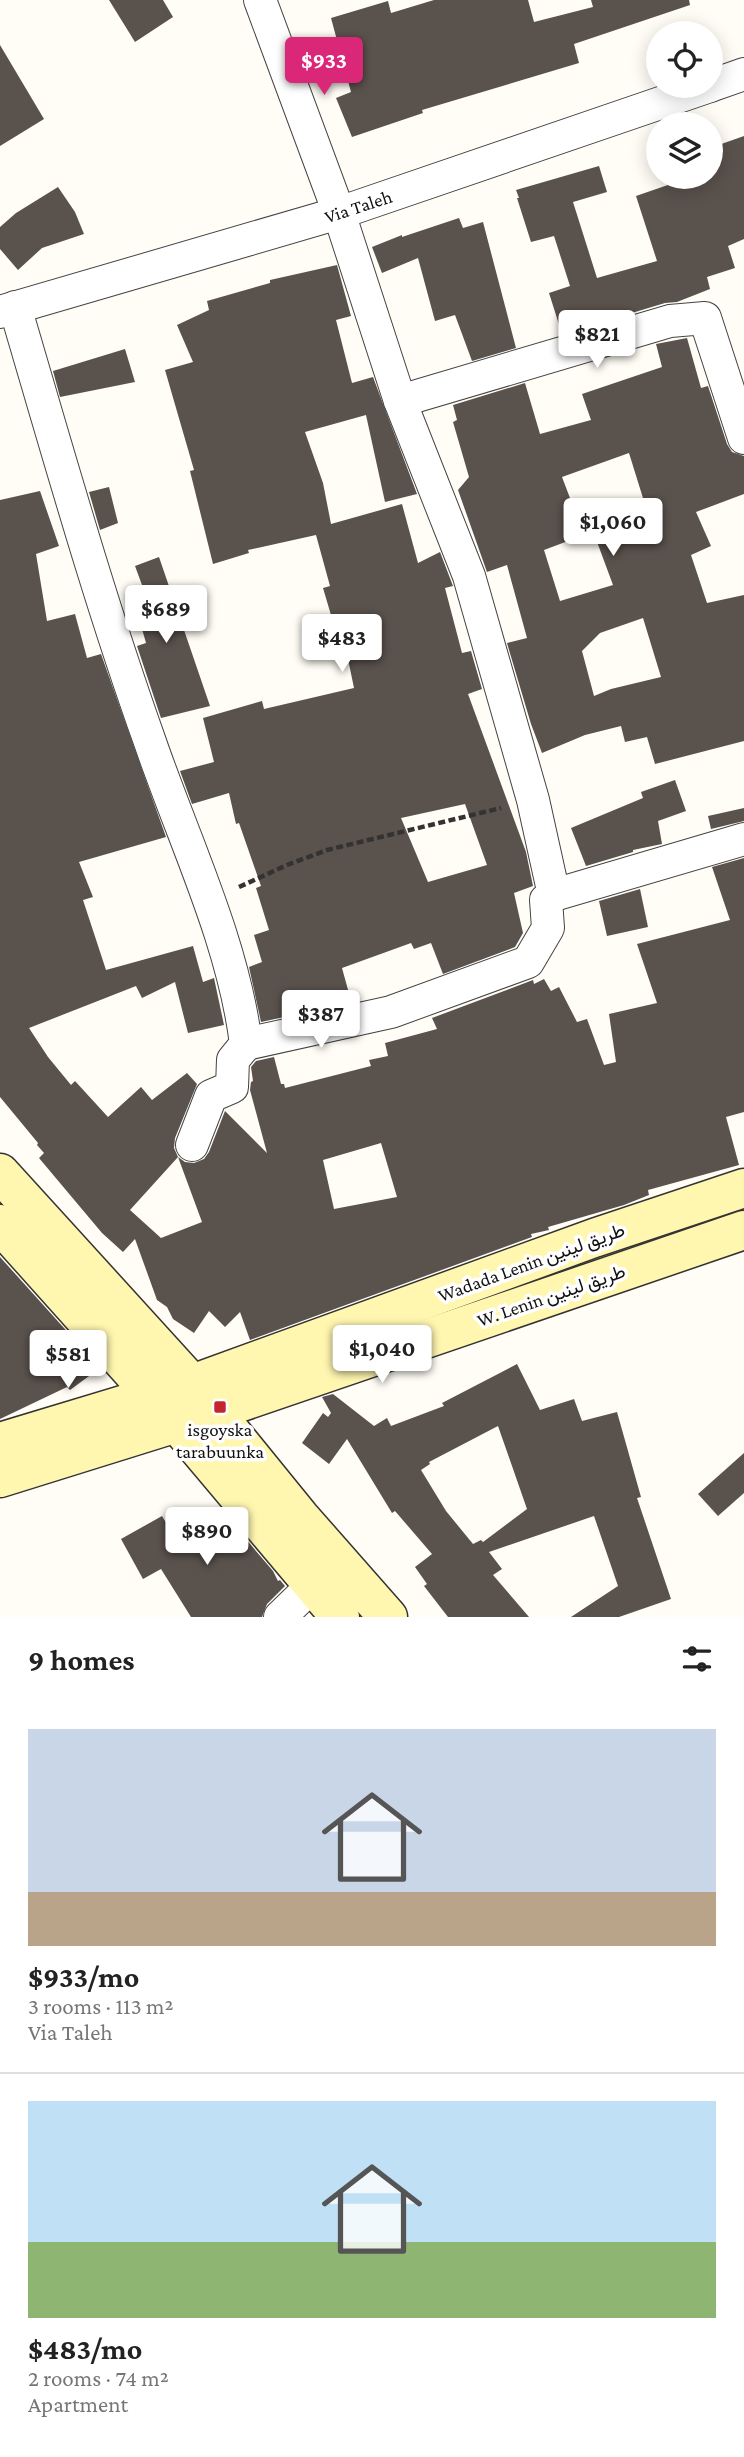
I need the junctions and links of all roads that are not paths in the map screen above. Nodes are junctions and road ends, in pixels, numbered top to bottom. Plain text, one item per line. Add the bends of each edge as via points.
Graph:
1 (260, 0) edge
2 (744, 74) edge
3 (723, 81) edge
4 (675, 98) edge
5 (340, 213) junction
6 (7, 309) edge
7 (400, 401) junction
8 (744, 439) edge
9 (744, 839) edge
10 (554, 895) junction
11 (246, 1044) junction
12 (192, 1145) dead end
13 (744, 1188) edge
14 (4, 1197) edge
15 (744, 1230) edge
16 (594, 1238) junction
17 (603, 1277) junction
18 (204, 1397) junction
19 (164, 1409) junction
20 (0, 1442) edge
21 (0, 1478) edge
22 (313, 1586) junction
23 (280, 1617) edge
24 (340, 1617) edge
25 (388, 1617) edge

1 - 5 street
2 - 3 street, Via Taleh
4 - 5 street, Via Taleh
5 - 6 street, Via Taleh
5 - 7 street
6 - 11 street via 149,741 227,955
7 - 8 street via 670,321 705,318
7 - 10 street via 469,576 533,800
9 - 10 street
10 - 11 street via 546,901 548,928 528,962 391,1013
11 - 12 street via 233,1060 232,1087 211,1096
13 - 16 main road, Wadada Lenin طريق لينين
14 - 18 main road
14 - 19 main road
15 - 17 main road, W. Lenin طريق لينين
16 - 17 main road
16 - 18 main road, Wadada Lenin طريق لينين
17 - 18 main road, W. Lenin طريق لينين
18 - 19 main road, W. Lenin طريق لينين
18 - 25 main road
19 - 20 main road
19 - 21 main road, W. Lenin طريق لينين
19 - 22 main road
22 - 23 street
22 - 24 main road

